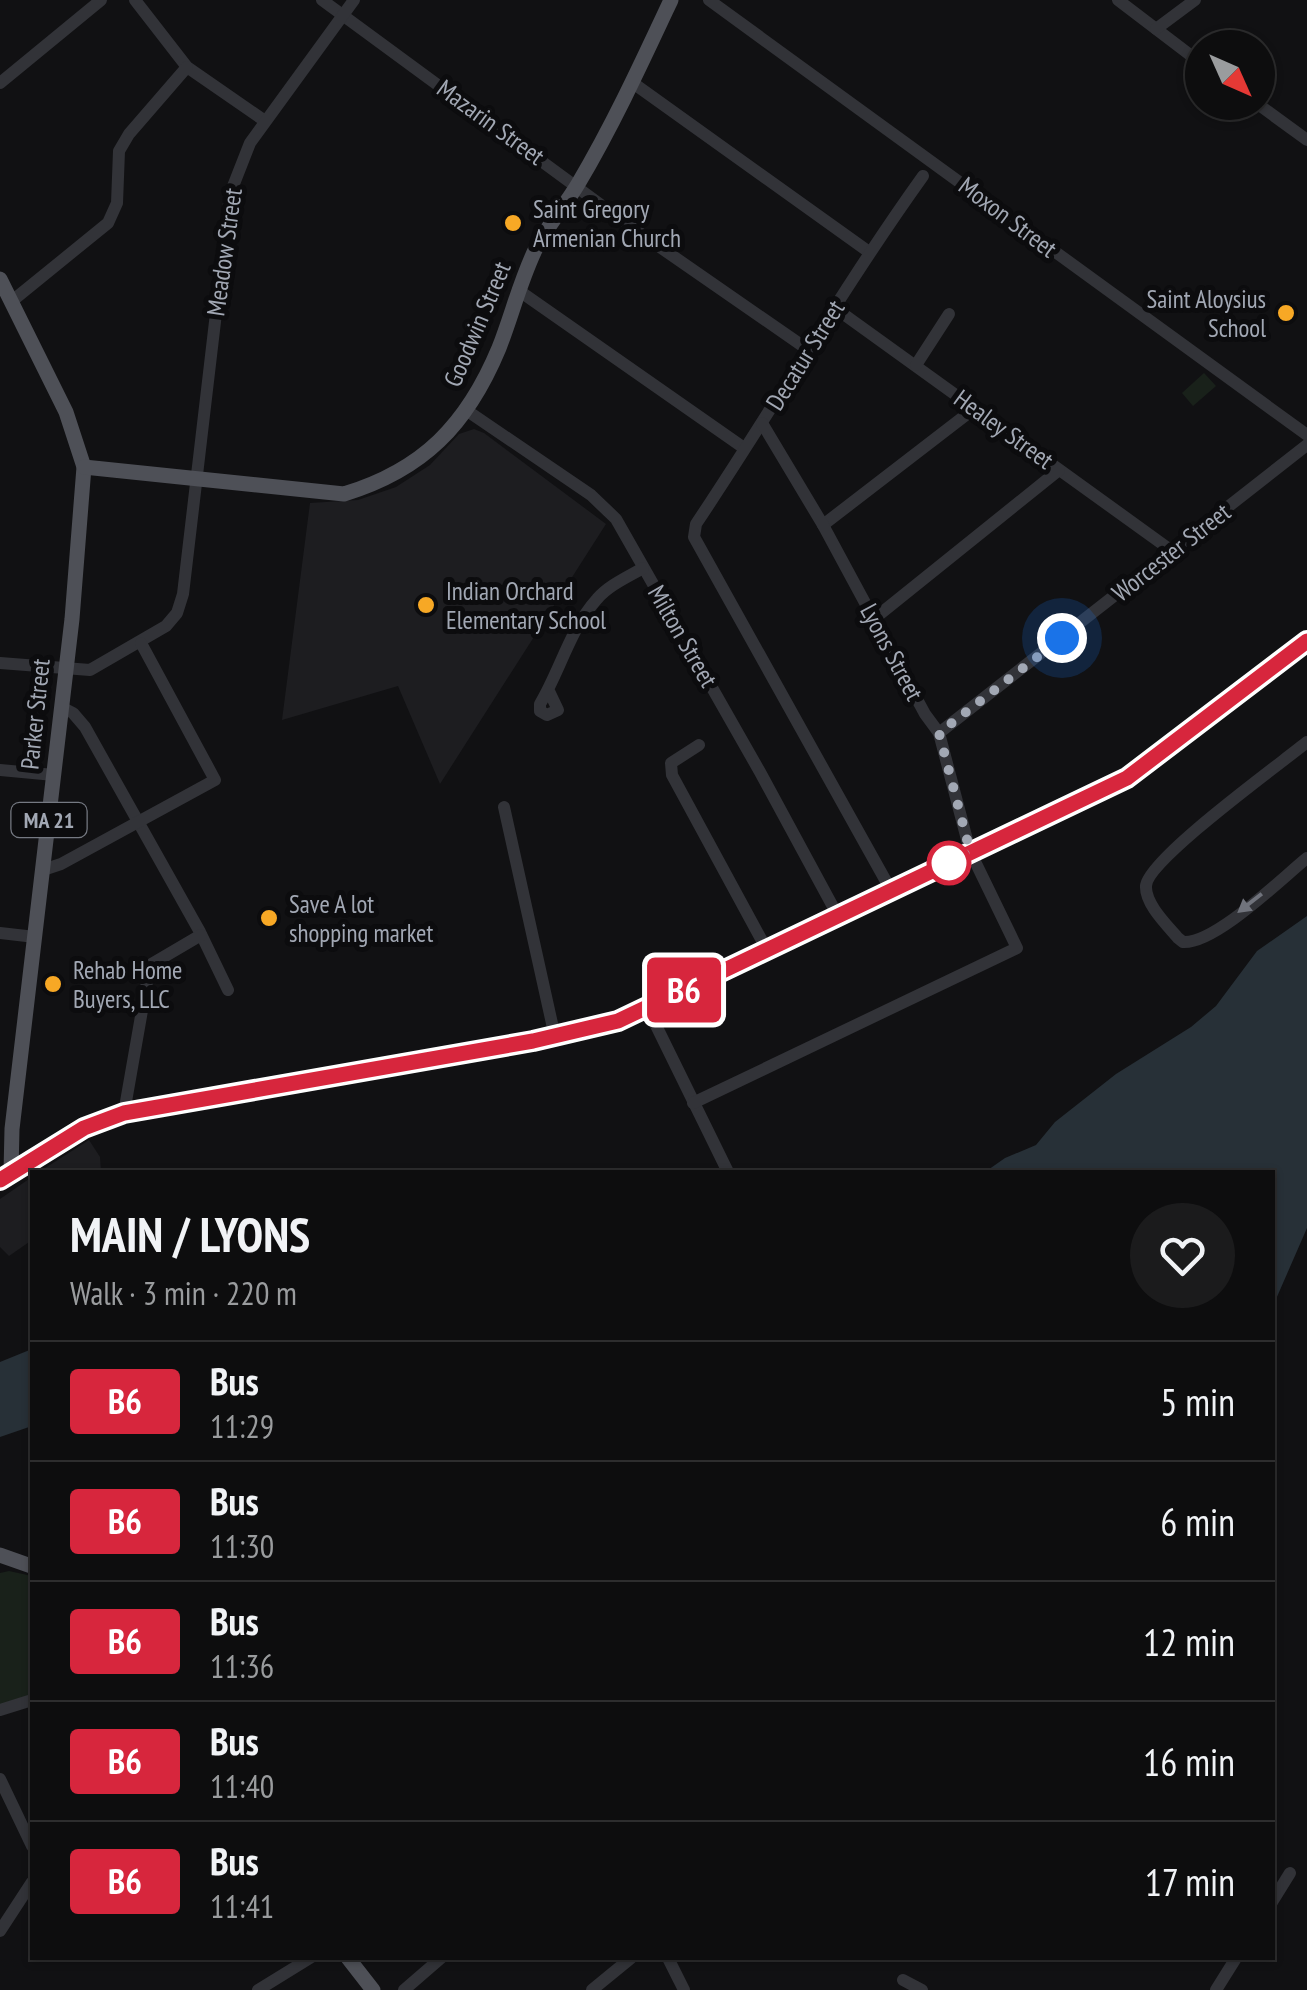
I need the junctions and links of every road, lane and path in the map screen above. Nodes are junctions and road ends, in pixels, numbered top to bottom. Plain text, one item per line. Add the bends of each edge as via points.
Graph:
1 (101, 0) edge
2 (135, 0) edge
3 (322, 0) edge
4 (354, 0) edge
5 (670, 0) edge
6 (709, 0) edge
7 (1118, 0) edge
8 (1195, 0) edge
9 (343, 16) junction
10 (1156, 30) junction
11 (1185, 51) edge
12 (187, 67) junction
13 (632, 82) junction
14 (0, 83) edge
15 (1275, 117) edge
16 (265, 121) junction
17 (1307, 140) edge
18 (924, 176) dead end
19 (578, 185) junction
20 (870, 252) junction
21 (0, 279) edge
22 (518, 290) junction
23 (12, 301) junction
24 (836, 308) junction
25 (949, 314) dead end
26 (807, 349) junction
27 (916, 365) junction
28 (975, 408) junction
29 (466, 410) junction
30 (762, 423) junction
31 (1307, 435) edge
32 (1307, 445) edge
33 (744, 448) junction
34 (84, 467) junction
35 (1059, 470) junction
36 (196, 480) junction
37 (823, 525) junction
38 (1172, 551) junction
39 (643, 568) junction
40 (875, 618) junction
41 (1307, 641) edge
42 (141, 643) junction
43 (0, 663) edge
44 (65, 669) junction
45 (548, 688) dead end
46 (61, 707) junction
47 (939, 733) junction
48 (1307, 742) edge
49 (699, 745) dead end
50 (0, 770) edge
51 (54, 775) junction
52 (504, 807) dead end
53 (138, 822) junction
54 (970, 851) junction
55 (1307, 858) edge
56 (43, 870) junction
57 (892, 892) junction
58 (838, 916) junction
59 (0, 934) edge
60 (201, 935) junction
61 (35, 937) junction
62 (767, 950) junction
63 (228, 990) dead end
64 (647, 1008) junction
65 (555, 1037) junction
66 (693, 1103) junction
67 (124, 1113) junction
68 (4, 1133) edge
69 (727, 1170) edge
70 (5, 1176) edge
71 (0, 1555) edge
72 (0, 1563) edge
73 (30, 1565) edge
74 (30, 1566) edge
75 (30, 1701) edge
76 (0, 1710) edge
77 (0, 1779) edge
78 (30, 1842) edge
79 (1290, 1873) dead end
80 (30, 1885) edge
81 (1275, 1897) edge
82 (0, 1931) edge
83 (307, 1960) edge
84 (350, 1960) edge
85 (438, 1960) edge
86 (629, 1960) edge
87 (669, 1960) edge
88 (1235, 1960) edge
89 (903, 1980) dead end
90 (258, 1990) edge
91 (373, 1990) edge
92 (404, 1990) edge
93 (592, 1990) edge
94 (684, 1990) edge
95 (922, 1990) edge
96 (1216, 1990) edge

1 - 14 street
2 - 12 street
3 - 9 street, Mazarin Street
4 - 9 street, Meadow Street
5 - 13 main road, Goodwin Street
6 - 31 street, Moxon Street
7 - 10 street
8 - 10 street
9 - 16 street, Meadow Street
9 - 19 street, Mazarin Street
10 - 11 street
12 - 16 street
12 - 23 street via 119,151 108,222
13 - 19 main road, Goodwin Street
13 - 20 street
15 - 17 street
16 - 36 street, Meadow Street via 230,194
18 - 20 street, Decatur Street
19 - 22 main road, Goodwin Street
19 - 26 street, Mazarin Street
20 - 24 street, Decatur Street
21 - 23 main road, Parker Street / MA 21
22 - 29 main road, Goodwin Street via 499,348
22 - 33 street
23 - 34 main road, Parker Street / MA 21 via 66,412
24 - 26 street, Decatur Street
24 - 27 street, Healey Street
25 - 27 street
26 - 30 street, Decatur Street
27 - 28 street, Healey Street
28 - 35 street, Healey Street
28 - 37 street
29 - 36 main road, Goodwin Street via 426,454 384,482 344,494
29 - 39 street, Milton Street via 597,500 620,525
30 - 33 street, Decatur Street
30 - 37 street, Lyons Street
32 - 38 street, Worcester Street
33 - 57 street, Decatur Street via 694,536
34 - 36 main road, Goodwin Street
34 - 44 main road, Parker Street / MA 21
35 - 38 street, Healey Street
35 - 40 street
36 - 42 street, Meadow Street via 180,606
37 - 40 street, Lyons Street
38 - 47 street, Worcester Street
39 - 45 street via 598,598
39 - 58 street, Milton Street
40 - 47 street, Lyons Street
41 - 54 main road via 1127,778
42 - 44 street, Meadow Street via 90,670
42 - 53 street via 215,780
43 - 44 street, Meadow Street
44 - 46 main road, Parker Street / MA 21
46 - 51 main road, Parker Street / MA 21
46 - 53 street via 86,727
47 - 54 street, Lyons Street
55 -> 48 street via 1220,928 1190,942 1178,938 1147,896 1148,876 1170,852
49 - 62 street via 671,763 672,775
50 - 51 street
51 - 56 main road, Parker Street / MA 21
52 - 65 street
53 - 56 street
53 - 60 street
54 - 57 main road
54 - 66 street, Lyons Street via 1017,948
56 - 61 main road, Parker Street / MA 21
57 - 58 main road
58 - 62 main road
59 - 61 street
60 - 63 street
60 - 67 street via 150,965
61 - 68 main road, Parker Street / MA 21
62 - 64 main road
64 - 65 main road
64 - 66 street
65 - 67 main road
66 - 69 street
67 - 70 main road via 84,1128
68 - 70 main road, Parker Street / MA 21
71 - 73 main road
72 - 74 main road
75 - 76 street
77 - 78 street
79 - 81 street
80 - 82 street
83 - 90 street
84 - 91 main road
85 - 92 street
86 - 93 street
87 - 94 street
88 - 96 street
89 - 95 street

